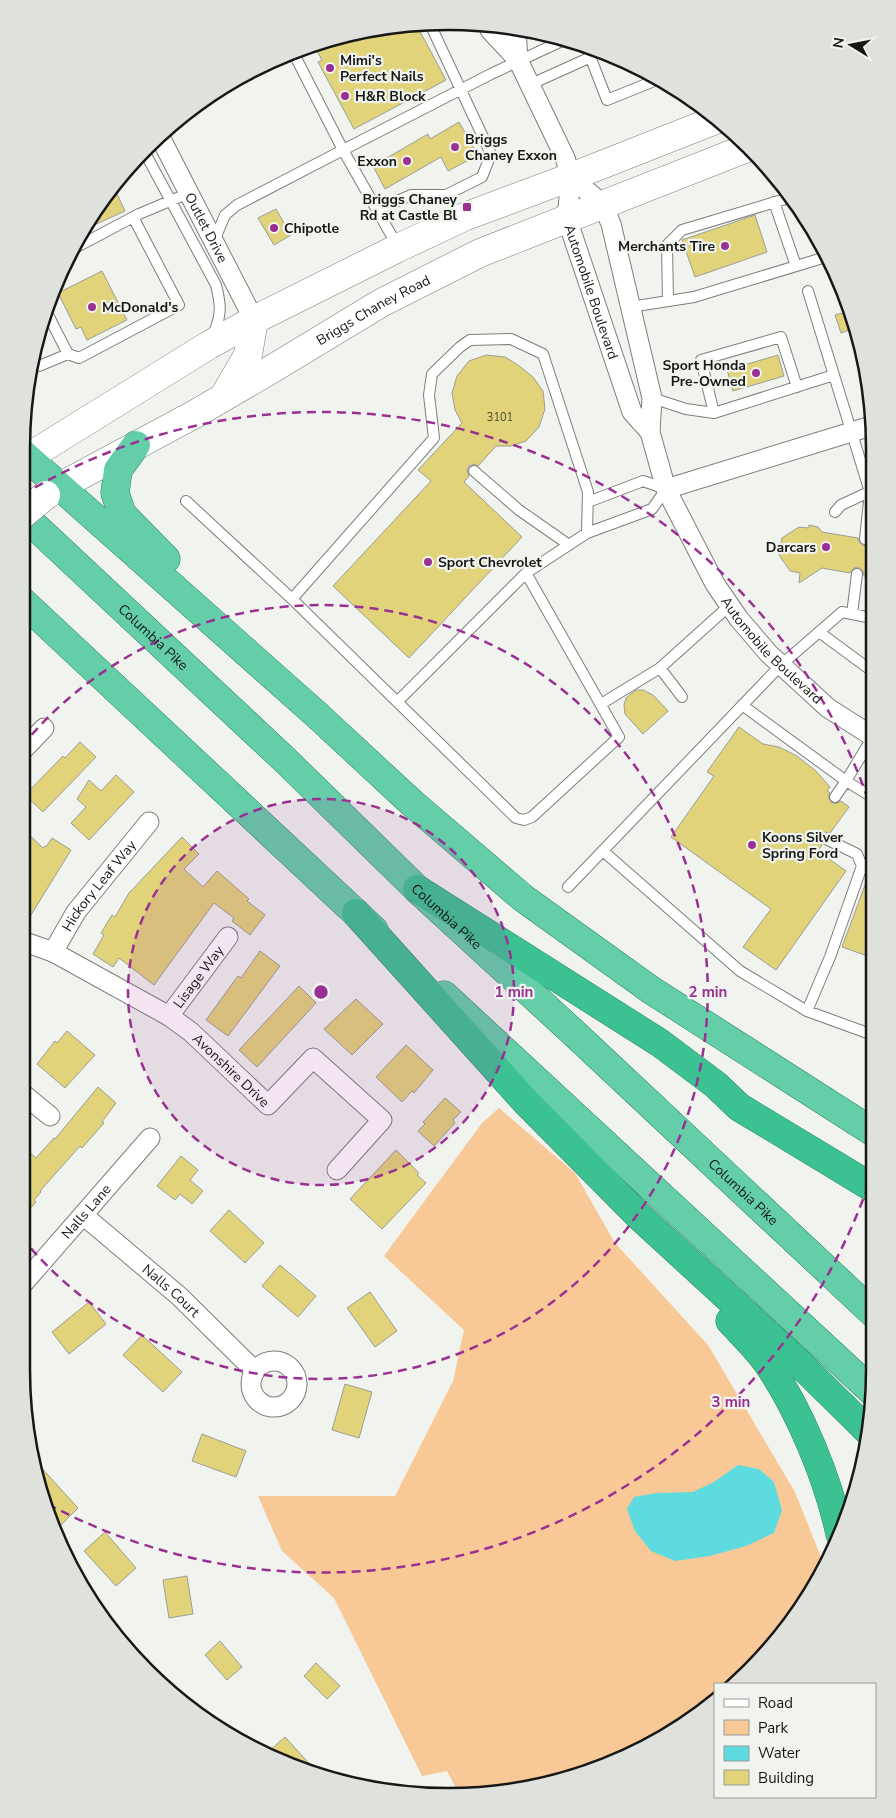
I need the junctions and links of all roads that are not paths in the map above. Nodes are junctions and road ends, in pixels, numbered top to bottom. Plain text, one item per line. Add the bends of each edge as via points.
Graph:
1 (433, 31) edge
2 (493, 33) edge
3 (516, 36) edge
4 (555, 44) edge
5 (591, 57) joint
6 (296, 59) edge
7 (518, 60) junction
8 (652, 83) edge
9 (530, 85) junction
10 (461, 89) junction
11 (704, 118) edge
12 (163, 142) edge
13 (343, 150) junction
14 (742, 150) edge
15 (147, 157) edge
16 (571, 178) junction
17 (189, 193) junction
18 (784, 199) edge
19 (171, 201) junction
20 (774, 202) junction
21 (603, 205) junction
22 (377, 210) junction
23 (133, 217) junction
24 (567, 219) junction
25 (213, 242) junction
26 (84, 243) edge
27 (398, 248) junction
28 (821, 259) edge
29 (796, 266) junction
30 (808, 291) dead end
31 (668, 301) junction
32 (630, 307) junction
33 (50, 319) edge
34 (254, 320) junction
35 (209, 345) junction
36 (68, 354) junction
37 (38, 366) edge
38 (834, 375) junction
39 (797, 387) junction
40 (224, 397) junction
41 (652, 398) junction
42 (714, 413) junction
43 (865, 428) edge
44 (650, 432) junction
45 (852, 432) junction
46 (136, 445) junction
47 (30, 453) edge
48 (30, 464) edge
49 (474, 471) dead end
50 (866, 475) edge
51 (666, 489) junction
52 (53, 491) junction
53 (866, 493) edge
54 (186, 500) dead end
55 (588, 502) junction
56 (30, 509) edge
57 (835, 512) dead end
58 (30, 522) edge
59 (587, 533) junction
60 (569, 545) junction
61 (526, 573) junction
62 (857, 574) dead end
63 (292, 599) junction
64 (729, 606) junction
65 (30, 608) edge
66 (852, 614) junction
67 (866, 617) edge
68 (819, 632) junction
69 (781, 665) junction
70 (866, 667) edge
71 (660, 668) junction
72 (682, 697) dead end
73 (397, 702) junction
74 (601, 704) junction
75 (742, 705) junction
76 (317, 715) junction
77 (44, 728) dead end
78 (866, 733) edge
79 (30, 743) edge
80 (866, 747) edge
81 (846, 782) junction
82 (866, 794) edge
83 (835, 796) dead end
84 (149, 822) dead end
85 (826, 839) dead end
86 (604, 851) junction
87 (862, 866) junction
88 (866, 868) edge
89 (568, 887) dead end
90 (417, 889) junction
91 (356, 914) junction
92 (228, 937) dead end
93 (30, 944) edge
94 (53, 952) junction
95 (807, 1011) junction
96 (169, 1016) junction
97 (866, 1032) edge
98 (716, 1085) junction
99 (30, 1100) edge
100 (50, 1116) dead end
101 (866, 1128) edge
102 (150, 1138) dead end
103 (866, 1162) edge
104 (337, 1170) dead end
105 (866, 1184) edge
106 (83, 1215) junction
107 (639, 1216) junction
108 (30, 1276) edge
109 (866, 1307) edge
110 (256, 1370) dead end
111 (865, 1385) edge
112 (862, 1425) edge
113 (837, 1521) edge

1 - 10 lane
2 - 7 street
3 - 7 street
4 - 7 lane
5 - 8 lane via 607,100
5 - 9 lane
6 - 13 lane
7 - 9 street
7 - 10 lane
9 - 16 street via 565,158
10 - 13 lane
10 - 22 lane via 491,154 482,178 446,195 411,195
11 - 16 main road
12 - 17 street, Outlet Drive
13 - 22 lane
13 - 25 lane via 237,204 225,215
14 - 21 main road, Briggs Chaney Road
15 - 19 lane
16 - 21 street, Automobile Boulevard
16 - 24 street, Automobile Boulevard
16 - 27 main road via 464,217
17 - 19 lane
17 - 25 street, Outlet Drive
18 - 20 lane
19 - 23 lane
19 - 35 lane via 216,285 221,303 220,321
20 - 29 lane
20 - 31 lane via 682,230 667,245
21 - 24 main road, Briggs Chaney Road
21 - 32 street, Automobile Boulevard via 611,224
22 - 27 lane
23 - 26 lane
23 - 36 lane via 179,305 79,358
24 - 40 main road, Briggs Chaney Road via 480,253 380,303
24 - 44 street, Automobile Boulevard via 632,412
25 - 34 street, Outlet Drive
27 - 34 main road
28 - 29 lane
29 - 31 lane via 694,297
30 - 38 lane
31 - 32 lane
32 - 41 street, Automobile Boulevard
33 - 36 lane
34 - 35 main road
34 - 40 main road via 248,355
35 - 47 main road
36 - 37 lane
38 - 39 lane
38 - 45 lane
39 - 42 lane
39 - 42 lane via 781,337 701,360
40 - 46 main road, Briggs Chaney Road
41 - 42 lane via 686,409
41 - 44 street, Automobile Boulevard
43 - 45 street
44 - 51 street, Automobile Boulevard
45 - 50 lane
45 - 51 street
46 - 52 main road, Briggs Chaney Road
46 - 76 highway via 118,470 116,493 122,514
48 - 52 highway
49 - 60 lane via 519,510
51 - 55 lane via 643,480
51 - 59 lane via 652,510
51 - 64 street, Automobile Boulevard
52 - 56 main road, Briggs Chaney Road, bridge
52 - 76 highway
53 - 57 lane via 841,505
54 - 63 lane
55 - 59 lane
55 - 63 lane via 588,492 543,354 511,339 470,340 432,374 429,395 438,441
58 - 90 highway, Columbia Pike via 284,759
59 - 60 lane
60 - 61 lane
61 - 73 lane
61 - 74 lane
62 - 66 lane
63 - 73 lane
64 - 69 street, Automobile Boulevard
64 - 71 lane
65 - 91 highway
66 - 67 lane
66 - 68 lane via 842,612
68 - 69 lane
68 - 70 lane
69 - 75 lane
69 - 78 street, Automobile Boulevard via 828,708
71 - 72 lane
71 - 74 lane
73 - 74 lane via 516,818 524,820 532,817 619,737
75 - 81 lane
75 - 86 lane
76 - 101 highway via 412,803 523,898 651,990
77 - 79 street
80 - 81 lane
81 - 82 lane
81 - 83 lane
84 - 94 street, Hickory Leaf Way via 76,912
85 - 87 lane via 857,854
86 - 89 lane
86 - 95 lane via 740,971
87 - 88 lane
87 - 95 lane
90 - 98 highway via 660,1043
90 - 109 highway, Columbia Pike
91 - 107 highway via 526,1102
91 - 111 highway
92 - 96 street, Lisage Way
93 - 94 street, Avonshire Drive
94 - 96 street, Avonshire Drive
95 - 97 lane
96 - 104 street, Avonshire Drive via 191,1032 268,1105 313,1058 382,1120
98 - 103 highway
98 - 105 highway via 739,1107
99 - 100 street
102 - 106 street, Nalls Lane
106 - 108 street, Nalls Lane
106 - 110 street, Nalls Court via 179,1296
107 - 112 highway
107 - 113 highway via 768,1364 814,1453

